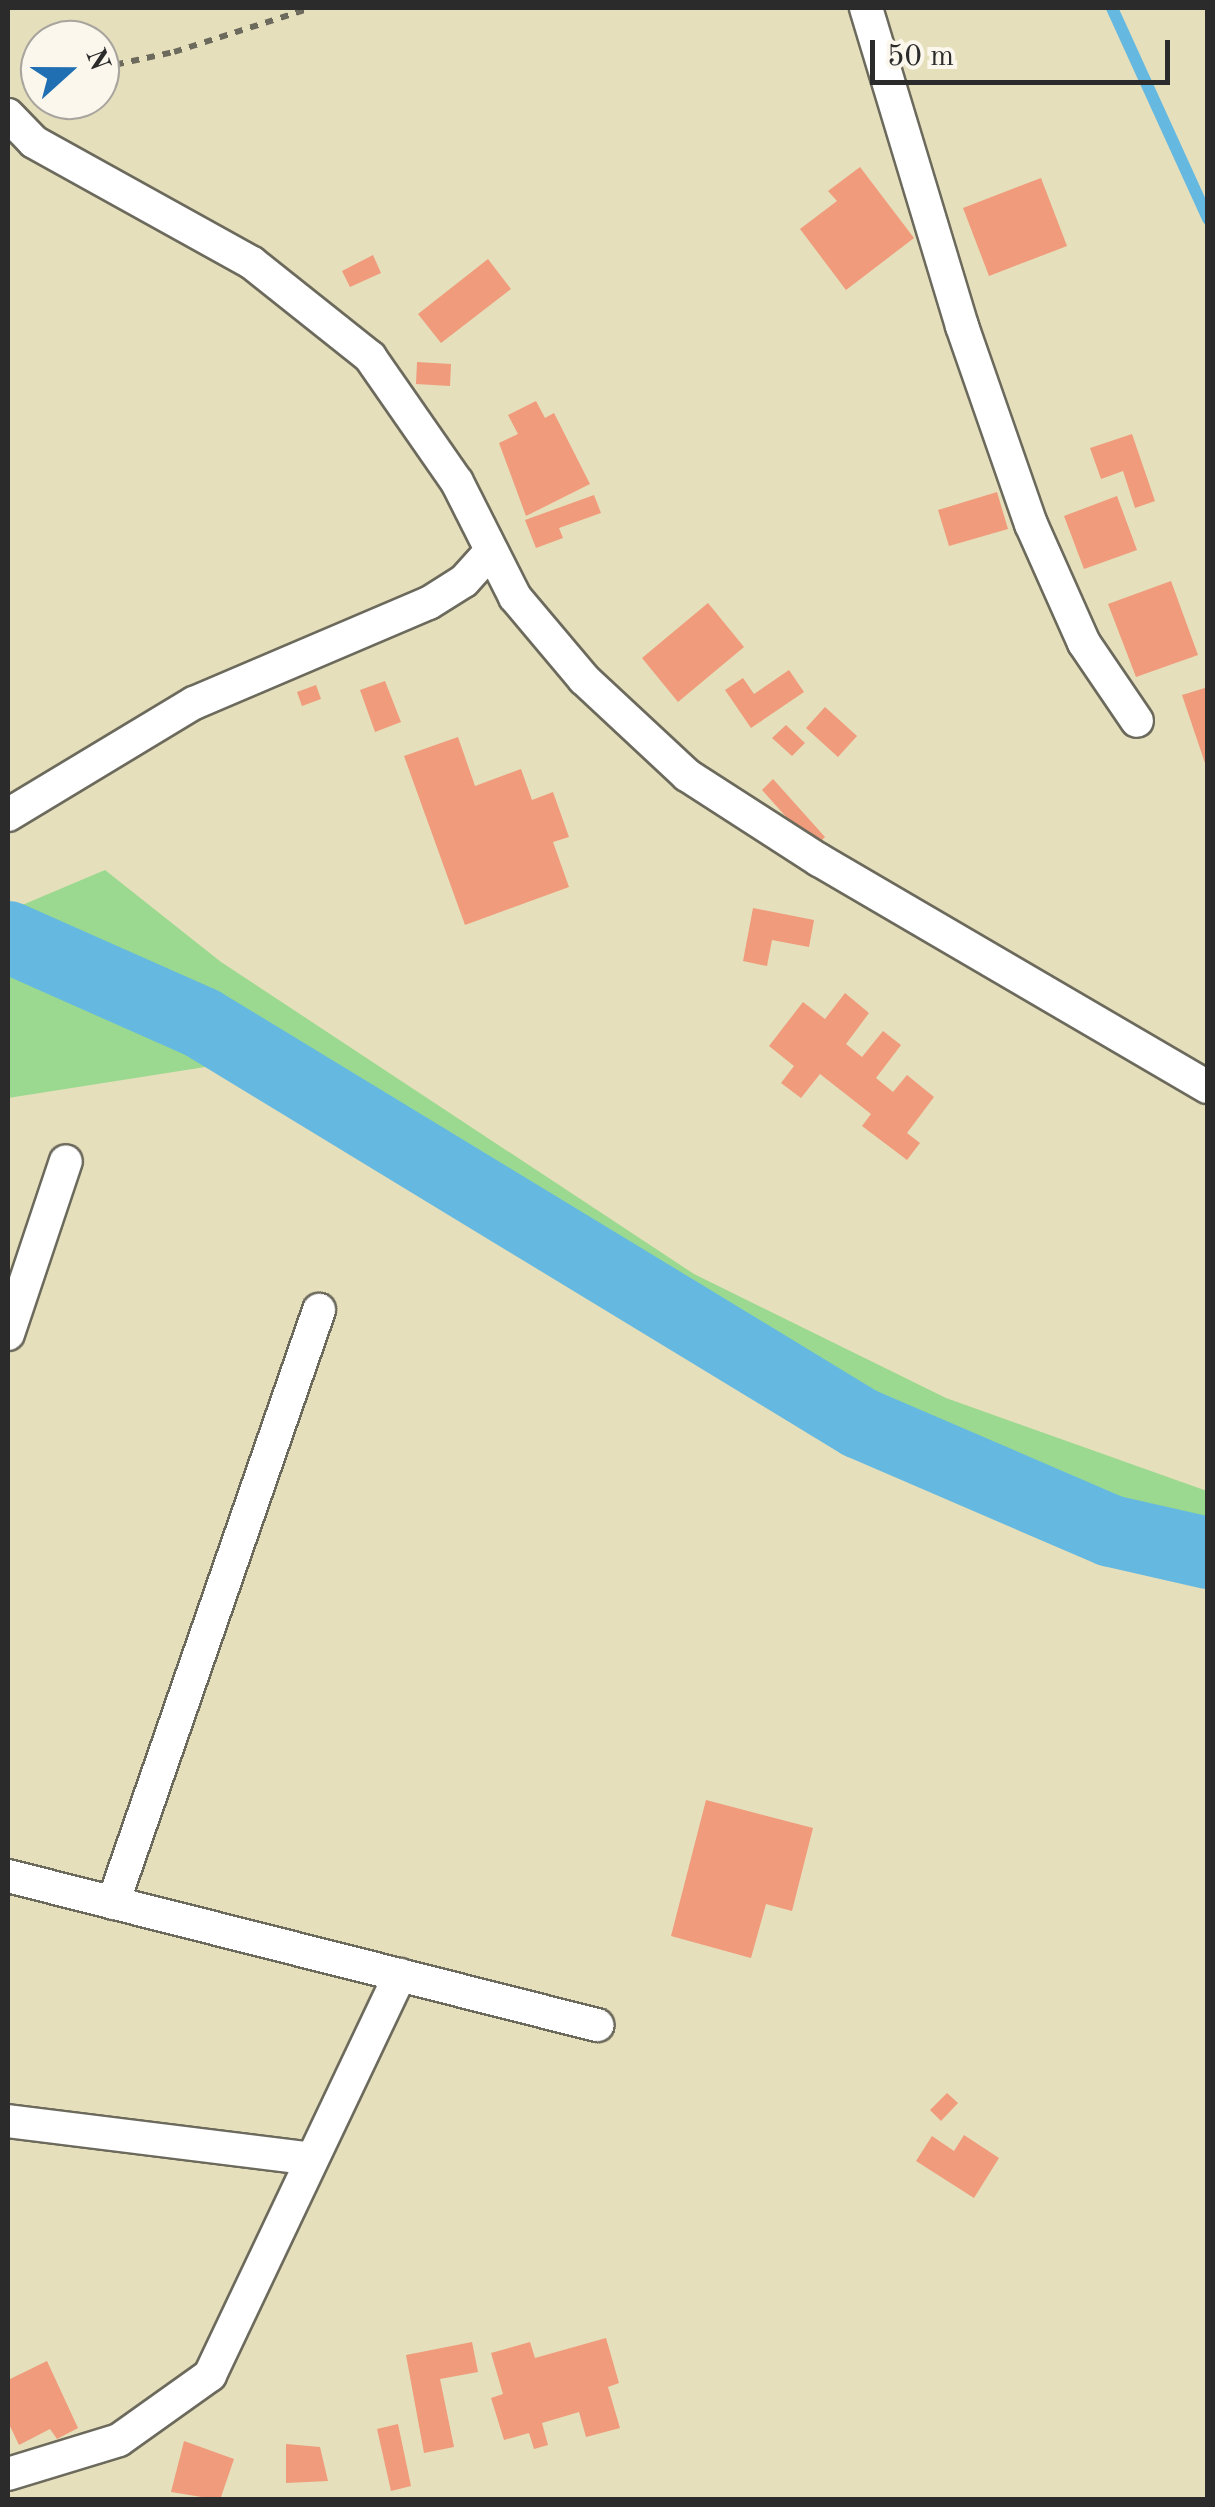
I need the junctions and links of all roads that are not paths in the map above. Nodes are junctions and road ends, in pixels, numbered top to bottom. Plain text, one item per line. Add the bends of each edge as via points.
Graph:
1 (866, 8) edge
2 (8, 116) edge
3 (488, 554) junction
4 (1137, 721) dead end
5 (8, 815) edge
6 (1208, 1087) edge
7 (66, 1161) dead end
8 (320, 1310) dead end
9 (8, 1334) edge
10 (8, 1876) edge
11 (113, 1902) junction
12 (400, 1975) junction
13 (598, 2025) dead end
14 (8, 2120) edge
15 (311, 2160) junction
16 (8, 2474) edge

1 - 4 street via 962,326 1032,524 1084,643
2 - 3 street via 34,142 252,263 370,357 457,482
3 - 5 street via 430,603 194,703
3 - 6 street via 548,640 687,776
7 - 9 street
8 - 11 street
10 - 11 street
11 - 12 street
12 - 13 street
12 - 15 street
14 - 15 street
15 - 16 street via 210,2375 119,2440

